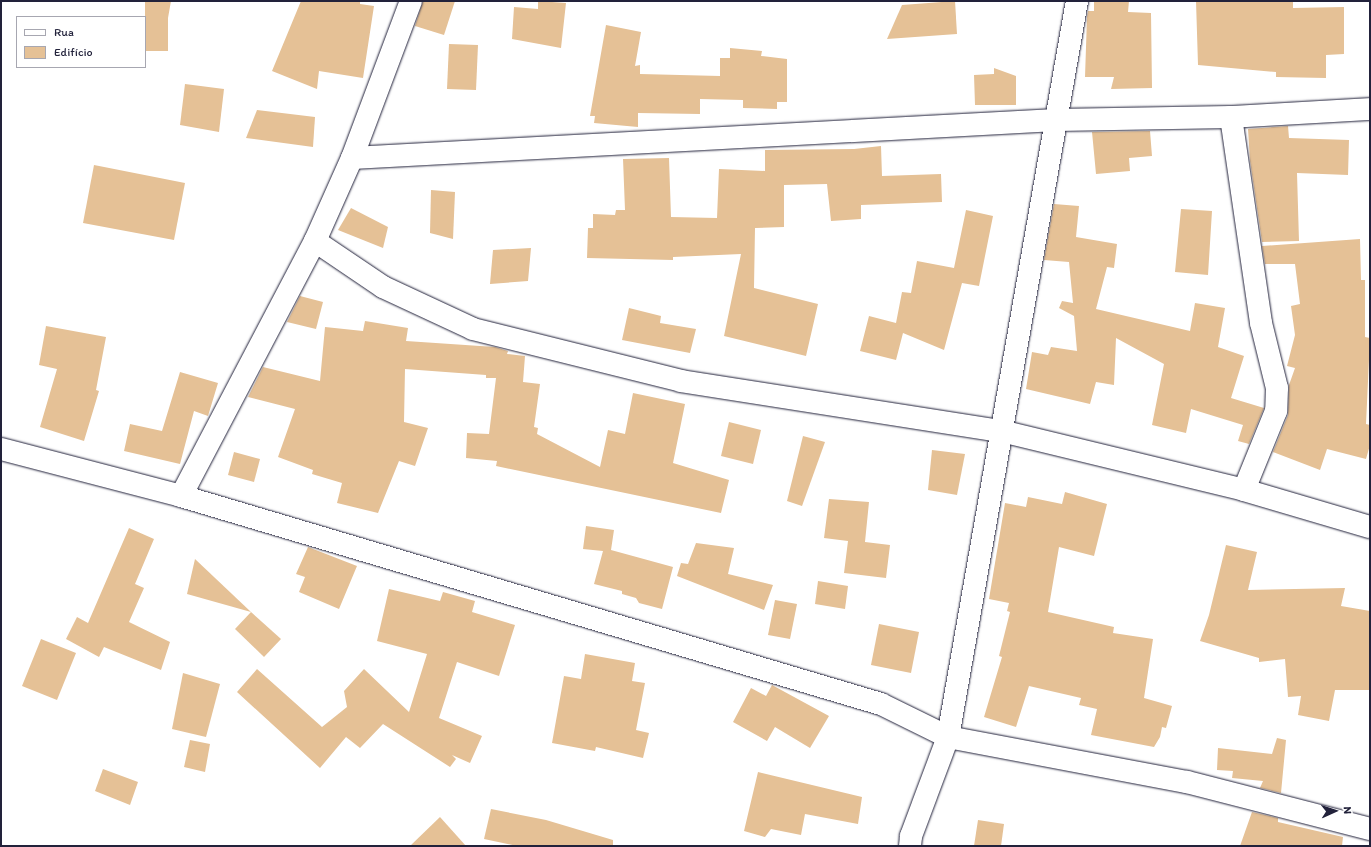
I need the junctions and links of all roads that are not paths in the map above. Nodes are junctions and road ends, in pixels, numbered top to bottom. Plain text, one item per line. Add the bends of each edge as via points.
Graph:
1 (411, 1) edge
2 (1077, 1) edge
3 (1370, 109) edge
4 (1231, 117) junction
5 (1056, 120) junction
6 (352, 158) junction
7 (315, 241) junction
8 (1001, 431) junction
9 (1, 449) edge
10 (1244, 490) junction
11 (181, 496) junction
12 (1370, 527) edge
13 (948, 737) junction
14 (1370, 829) edge
15 (910, 846) edge

1 - 6 street
2 - 5 street
3 - 4 street
4 - 5 street
4 - 10 street via 1261,323 1277,388 1276,411
5 - 6 street
5 - 8 street
6 - 7 street
7 - 8 street via 383,287 473,329 682,381
7 - 11 street
8 - 10 street
8 - 13 street
9 - 11 street
10 - 12 street
11 - 13 street via 882,704
13 - 14 street via 1187,782
13 - 15 street via 911,836

